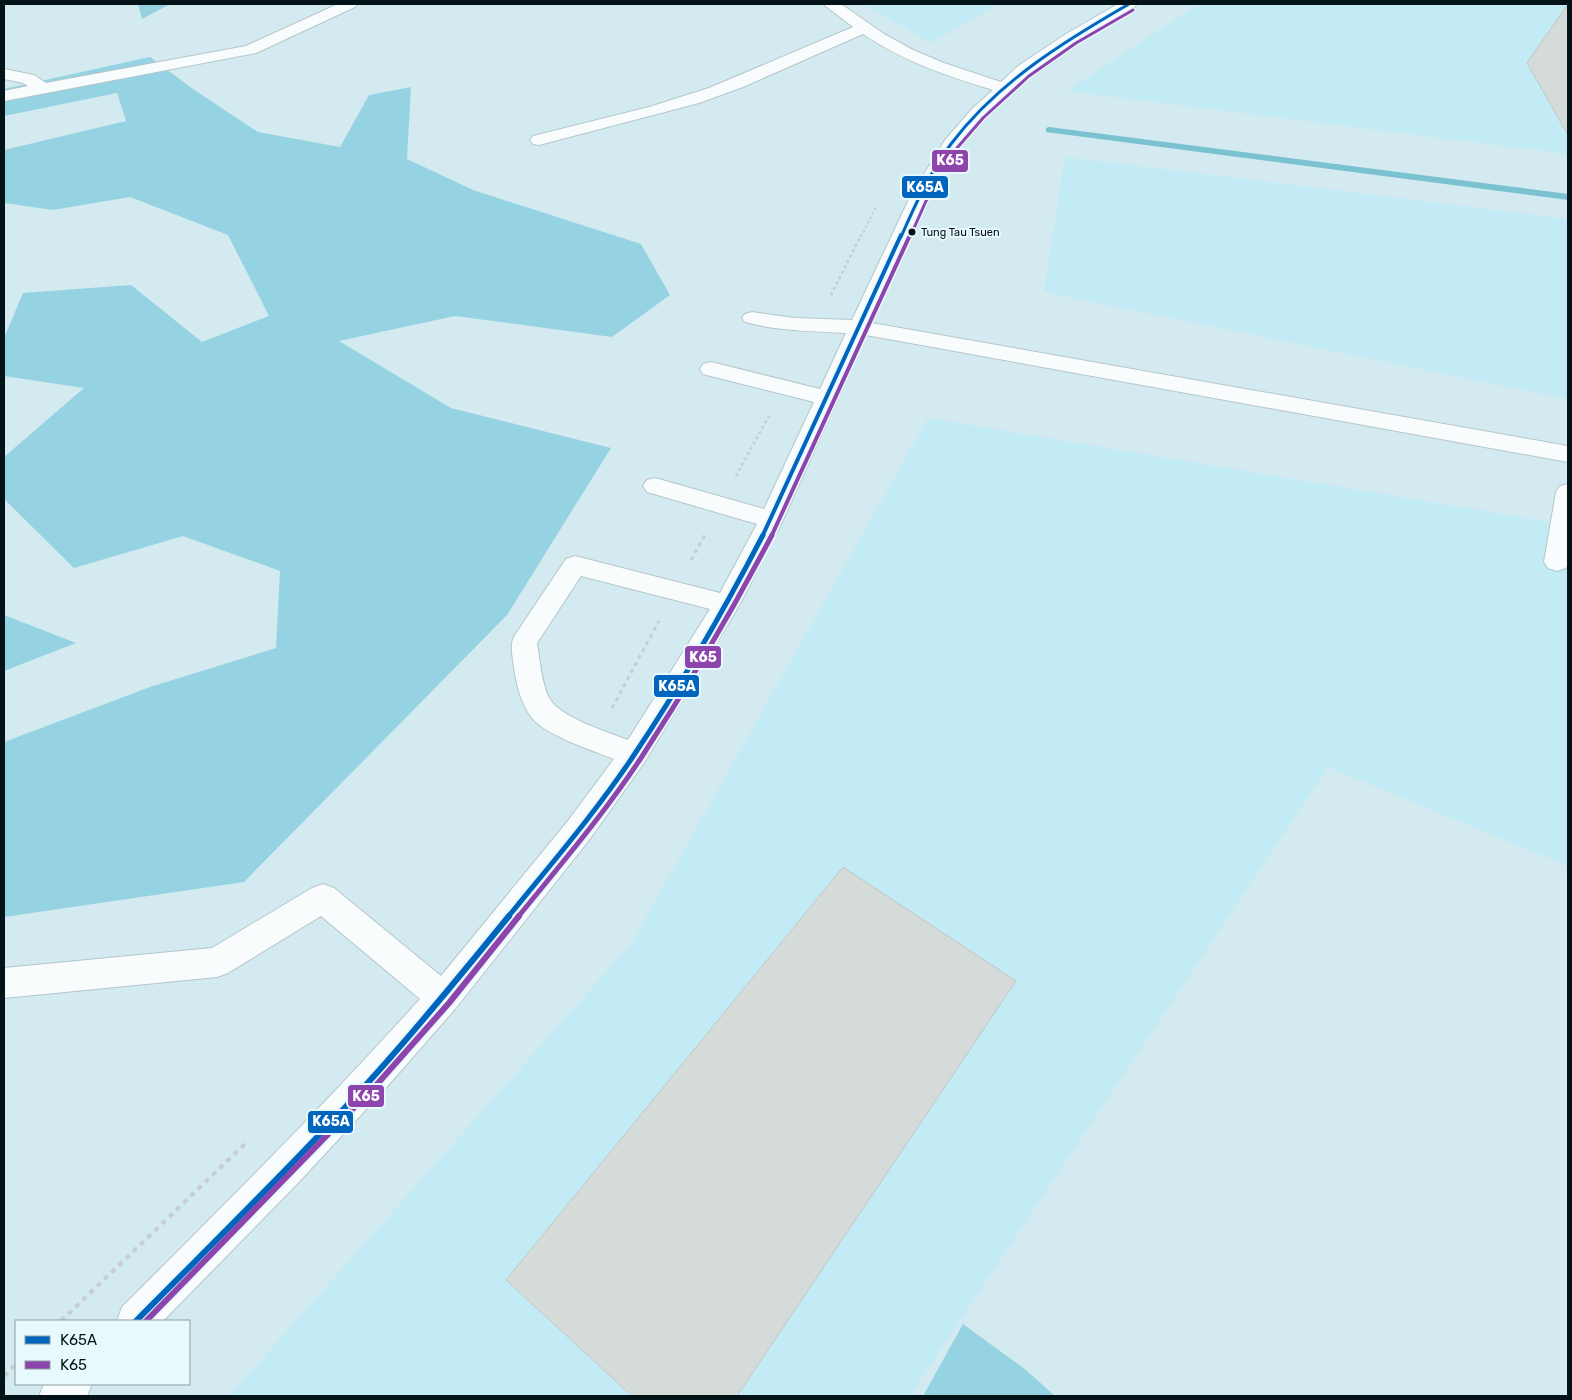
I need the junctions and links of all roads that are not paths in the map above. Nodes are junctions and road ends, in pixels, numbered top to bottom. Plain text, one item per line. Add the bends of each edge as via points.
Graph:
1 (350, 4) edge
2 (831, 4) edge
3 (1129, 4) edge
4 (865, 28) junction
5 (4, 74) edge
6 (42, 88) junction
7 (1003, 88) junction
8 (4, 96) edge
9 (540, 140) dead end
10 (752, 318) dead end
11 (859, 327) junction
12 (711, 369) dead end
13 (827, 398) junction
14 (1568, 454) edge
15 (655, 486) dead end
16 (1568, 492) edge
17 (771, 520) junction
18 (1558, 562) dead end
19 (727, 604) junction
20 (634, 755) junction
21 (4, 983) edge
22 (443, 998) junction
23 (137, 1320) edge
24 (71, 1385) edge
25 (60, 1396) edge

1 - 6 street via 250,50
2 - 4 street
3 - 7 street via 1047,53
4 - 7 street via 932,64
4 - 9 street via 758,75 693,99
5 - 6 street via 28,79
6 - 8 street
7 - 11 street via 956,138 935,168 918,197
10 - 11 street
11 - 13 street
11 - 14 street
12 - 13 street
13 - 17 street
15 - 17 street
16 - 18 street
17 - 19 street
19 - 20 street
19 - 20 street via 575,565 524,642 533,694 544,714
20 - 22 street via 572,838
21 - 22 street via 218,962 323,898
22 - 23 street via 285,1170
24 - 25 street

